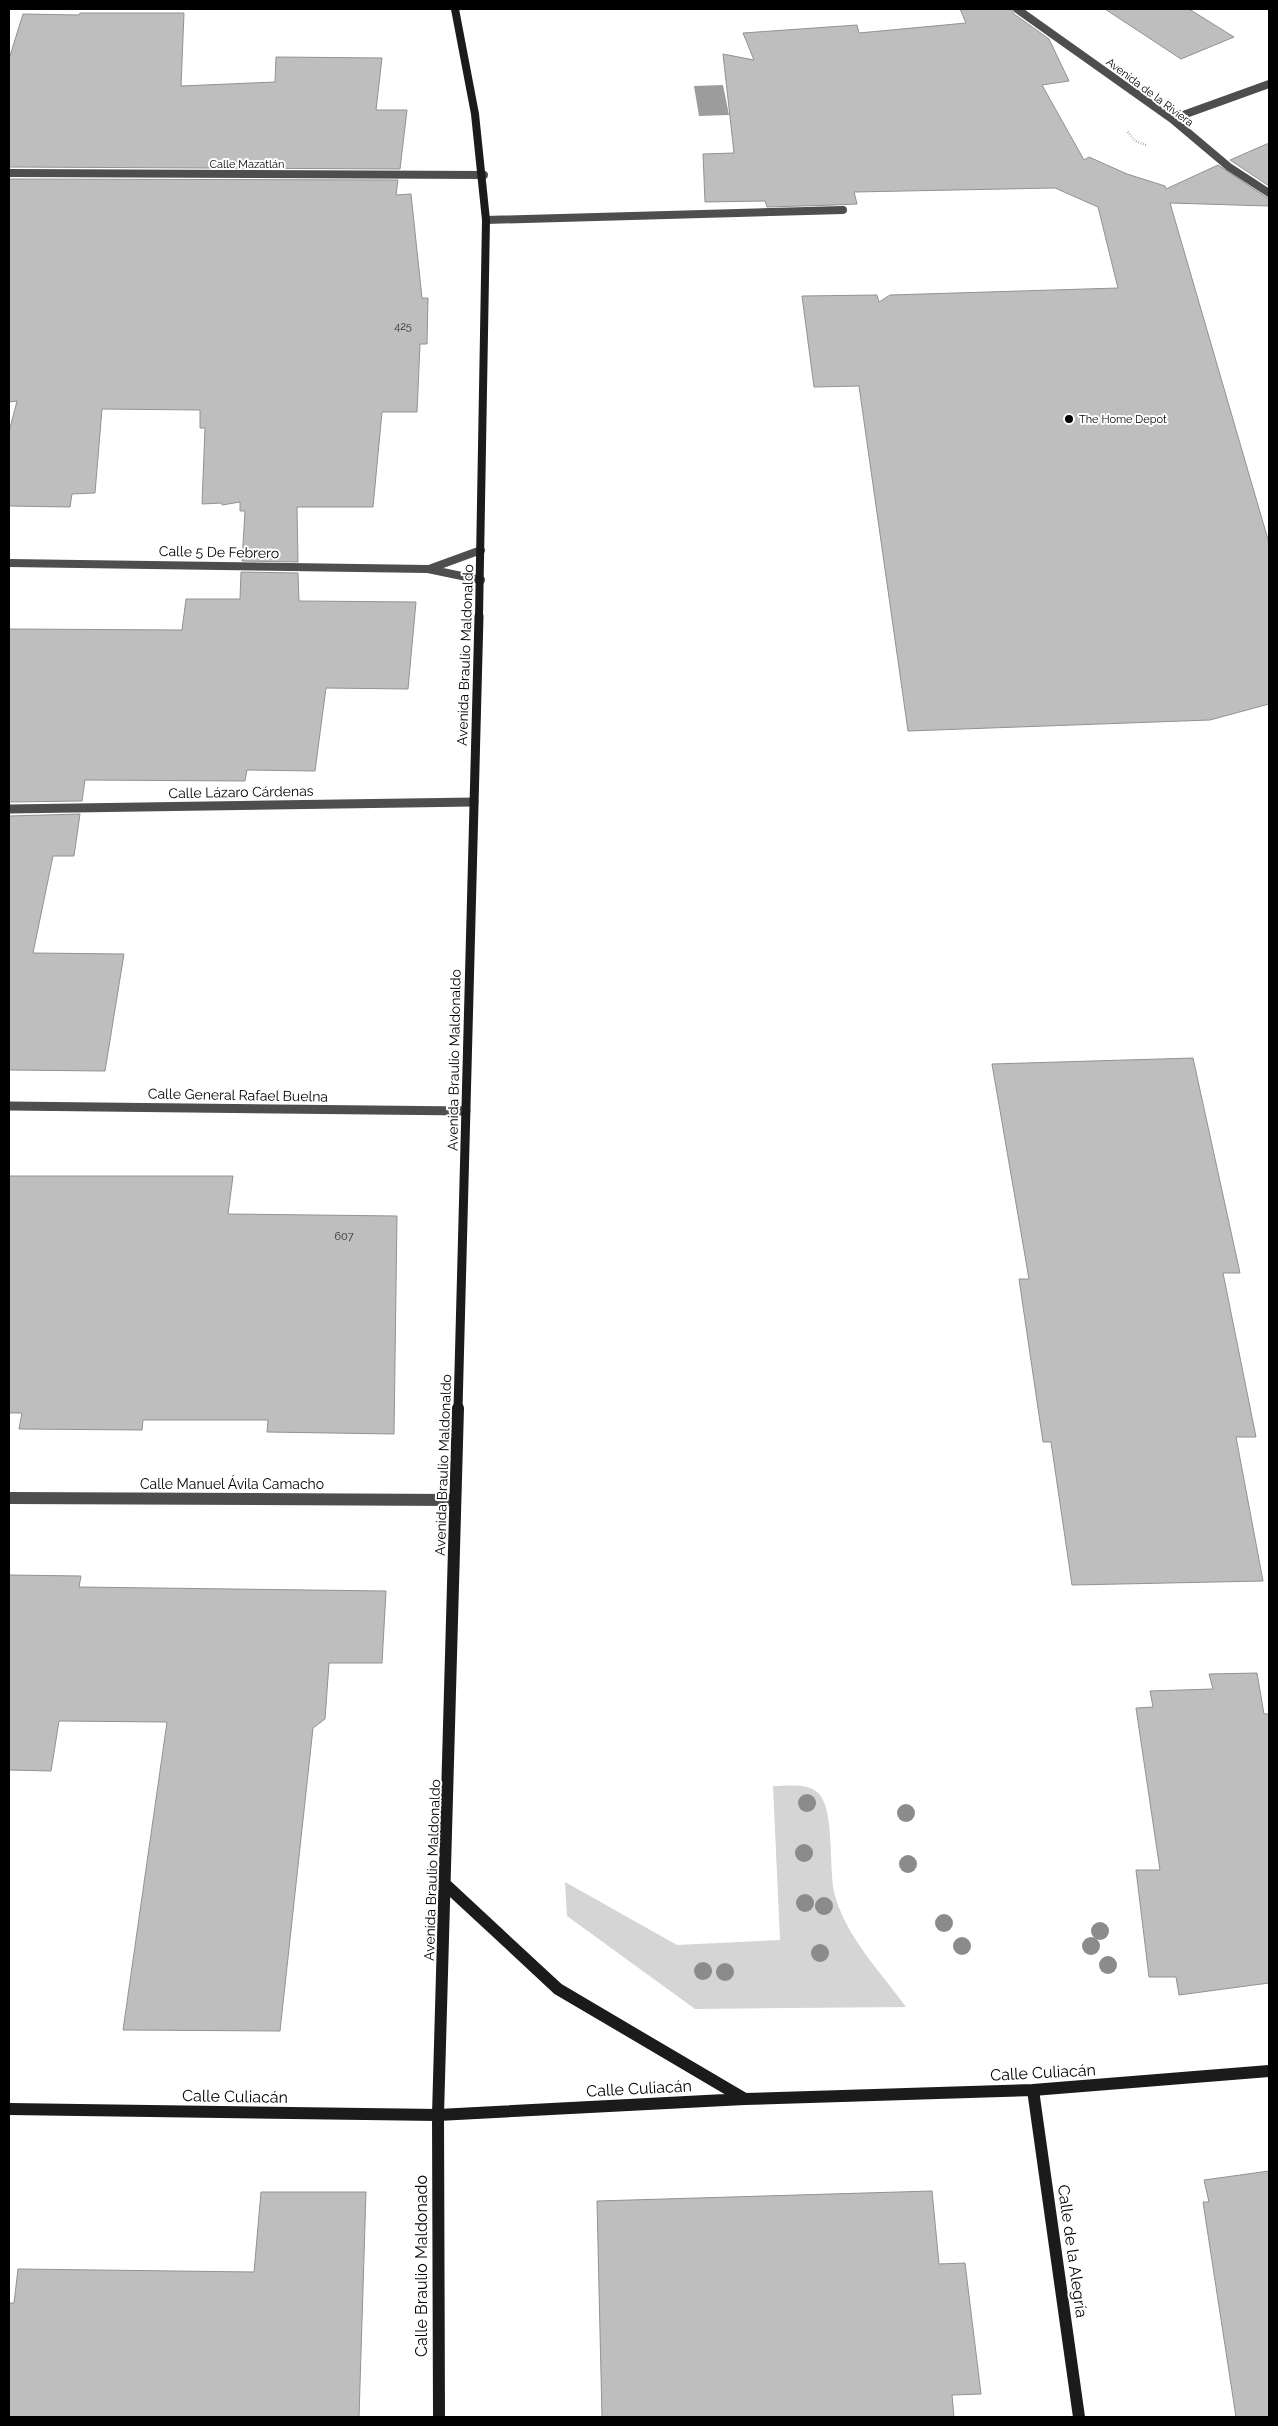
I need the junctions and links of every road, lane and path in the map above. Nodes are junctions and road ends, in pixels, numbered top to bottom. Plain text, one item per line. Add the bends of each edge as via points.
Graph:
1 (455, 9) edge
2 (1017, 9) edge
3 (1269, 84) edge
4 (1172, 119) junction
5 (9, 173) edge
6 (484, 175) junction
7 (1269, 193) edge
8 (843, 210) dead end
9 (486, 220) junction
10 (481, 550) junction
11 (9, 563) edge
12 (428, 569) junction
13 (480, 580) junction
14 (474, 802) junction
15 (9, 809) edge
16 (9, 1106) edge
17 (466, 1111) junction
18 (9, 1498) edge
19 (454, 1500) junction
20 (446, 1885) junction
21 (1269, 2071) edge
22 (1033, 2090) junction
23 (744, 2099) junction
24 (9, 2109) edge
25 (438, 2115) junction
26 (439, 2417) edge
27 (1079, 2417) edge

1 - 6 street, Avenida Braulio Maldonaldo via 465,51
2 - 4 street, Avenida de la Riviera
3 - 4 street
4 - 7 street, Avenida de la Riviera via 1229,167
5 - 6 street, Calle Mazatlán
6 - 9 street, Avenida Braulio Maldonaldo
8 - 9 street
9 - 10 street, Avenida Braulio Maldonaldo
10 - 12 street, Calle 5 De Febrero
10 - 13 street, Avenida Braulio Maldonaldo
11 - 12 street, Calle 5 De Febrero
12 - 13 street, Calle 5 De Febrero
13 - 14 street, Avenida Braulio Maldonaldo
14 - 15 street, Calle Lázaro Cárdenas
14 - 17 street, Avenida Braulio Maldonaldo
16 - 17 street, Calle General Rafael Buelna
17 - 19 street, Avenida Braulio Maldonaldo
18 - 19 street, Calle Manuel Ávila Camacho
19 - 20 street, Avenida Braulio Maldonaldo
20 - 23 street via 558,1990
20 - 25 street, Avenida Braulio Maldonaldo
21 - 22 street, Calle Culiacán
22 - 23 street, Calle Culiacán
22 - 27 street, Calle de la Alegría
23 - 25 street, Calle Culiacán
24 - 25 street, Calle Culiacán
25 - 26 street, Calle Braulio Maldonado

